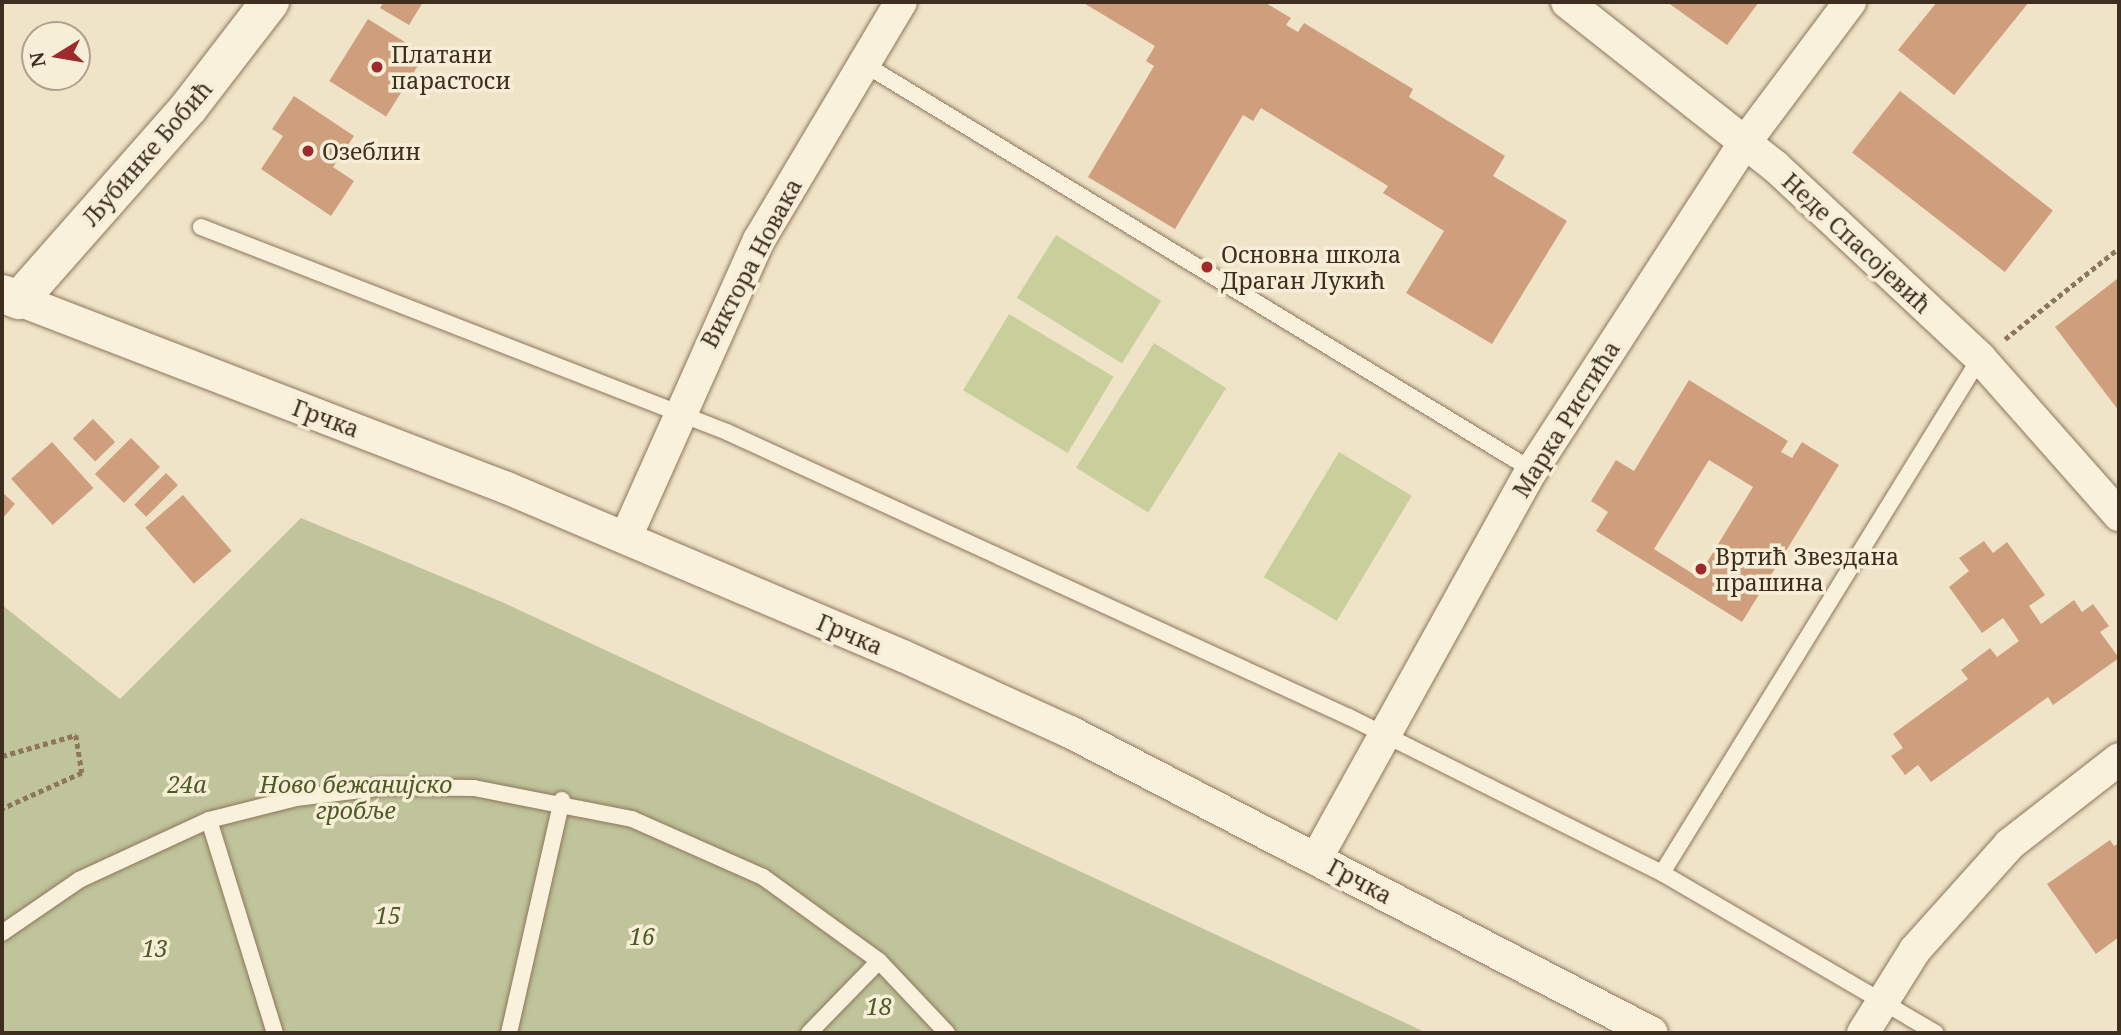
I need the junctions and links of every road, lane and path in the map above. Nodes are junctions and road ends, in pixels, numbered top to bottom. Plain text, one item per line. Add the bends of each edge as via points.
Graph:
1 (270, 2) edge
2 (901, 2) edge
3 (1567, 2) edge
4 (1850, 2) edge
5 (864, 64) junction
6 (1746, 141) junction
7 (201, 227) dead end
8 (2119, 248) edge
9 (8, 304) edge
10 (1980, 358) junction
11 (677, 412) junction
12 (1532, 470) junction
13 (2119, 515) edge
14 (626, 537) junction
15 (1381, 734) junction
16 (2, 756) edge
17 (2119, 759) edge
18 (562, 800) junction
19 (2, 809) edge
20 (209, 820) junction
21 (1316, 859) junction
22 (1661, 873) junction
23 (2, 933) edge
24 (879, 961) junction
25 (1881, 1000) junction
26 (275, 1033) edge
27 (509, 1033) edge
28 (808, 1033) edge
29 (947, 1033) edge
30 (1652, 1033) edge
31 (1863, 1033) edge
32 (1936, 1033) edge

1 - 9 main road, Љубинке Бобић via 189,107
2 - 5 street, Виктора Новака
3 - 6 street, Неде Спасојевић
4 - 6 street, Марка Ристића
5 - 11 street, Виктора Новака via 759,240
5 - 12 lane
6 - 10 street, Неде Спасојевић
6 - 12 street, Марка Ристића
7 - 11 lane
8 - 10 path
9 - 14 street, Грчка
10 - 13 street, Неде Спасојевић
10 - 22 lane
11 - 14 street, Виктора Новака
11 - 15 lane
12 - 15 street, Марка Ристића
14 - 21 street, Грчка via 1070,732
15 - 21 street, Марка Ристића
15 - 22 lane
16 - 19 path via 76,735 82,773
17 - 25 street via 2010,844 1915,950
18 - 20 lane via 474,788 384,787 296,798
18 - 24 lane via 632,819 742,866 824,916
18 - 27 lane
20 - 23 lane via 79,880
20 - 26 lane
21 - 30 street, Грчка
22 - 25 lane
24 - 28 lane
24 - 29 lane
25 - 31 street
25 - 32 lane

